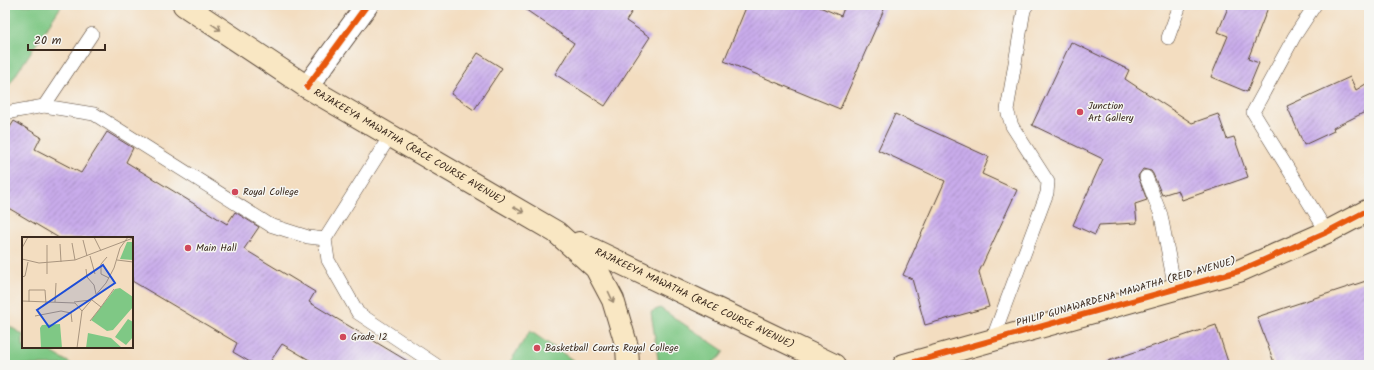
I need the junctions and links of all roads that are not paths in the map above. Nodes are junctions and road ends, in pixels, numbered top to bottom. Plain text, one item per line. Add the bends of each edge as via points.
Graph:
1 (184, 5) edge
2 (367, 5) edge
3 (1027, 5) edge
4 (1180, 5) edge
5 (1315, 5) edge
6 (92, 34) dead end
7 (1168, 38) dead end
8 (307, 87) junction
9 (44, 106) junction
10 (5, 113) edge
11 (390, 136) junction
12 (1146, 177) dead end
13 (1369, 210) edge
14 (556, 232) junction
15 (1327, 232) junction
16 (325, 239) junction
17 (1175, 289) junction
18 (992, 340) junction
19 (436, 365) edge
20 (628, 365) edge
21 (834, 365) edge
22 (904, 365) edge

1 -> 8 main road, RAJAKEEYA MAWATHA (RACE COURSE AVENUE)
2 - 8 street
3 - 18 lane via 1024,10 1007,110 1012,126 1048,182 1048,193
4 - 7 lane
5 - 15 lane via 1294,37 1253,112
6 - 9 lane
8 - 11 main road, RAJAKEEYA MAWATHA (RACE COURSE AVENUE)
9 - 10 lane
9 - 16 lane via 94,114 270,224 308,237
11 -> 14 main road, RAJAKEEYA MAWATHA (RACE COURSE AVENUE)
11 - 16 lane
12 - 17 lane via 1161,215
13 - 15 main road, PHILIP GUNAWARDENA MAWATHA (REID AVENUE)
14 -> 20 main road, RAJAKEEYA MAWATHA (RACE COURSE AVENUE) via 596,268 614,300 627,347
14 - 21 main road, RAJAKEEYA MAWATHA (RACE COURSE AVENUE)
15 - 17 main road, PHILIP GUNAWARDENA MAWATHA (REID AVENUE) via 1239,271
16 - 19 lane via 328,260 358,313
17 - 18 main road, PHILIP GUNAWARDENA MAWATHA (REID AVENUE)
18 - 22 main road, PHILIP GUNAWARDENA MAWATHA (REID AVENUE)

